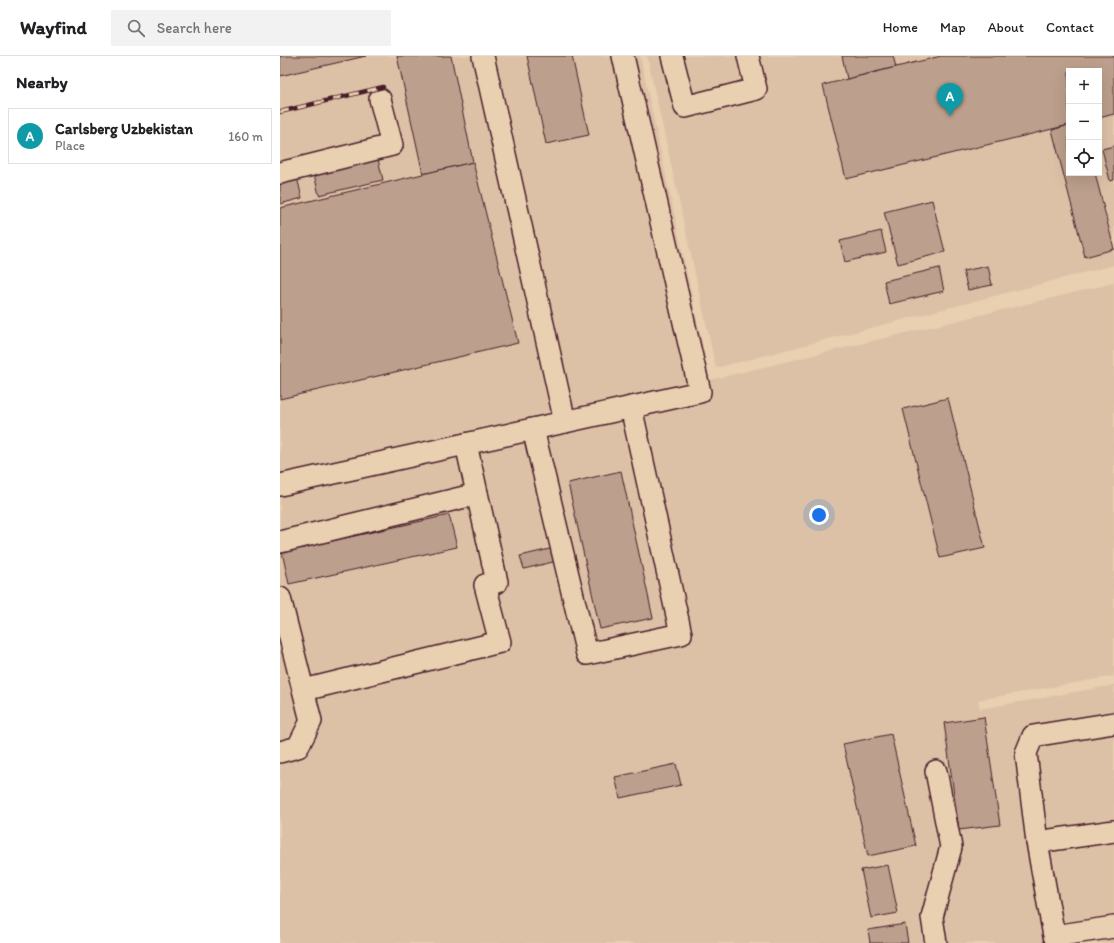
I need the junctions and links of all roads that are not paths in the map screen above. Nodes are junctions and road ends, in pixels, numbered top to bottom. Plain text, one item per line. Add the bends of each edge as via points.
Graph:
1 (483, 56) edge
2 (623, 56) edge
3 (672, 56) edge
4 (748, 56) edge
5 (380, 100) dead end
6 (280, 173) edge
7 (631, 407) junction
8 (565, 422) junction
9 (533, 429) junction
10 (466, 444) junction
11 (280, 485) edge
12 (477, 494) junction
13 (280, 542) edge
14 (280, 598) edge
15 (304, 690) junction
16 (1114, 723) edge
17 (280, 752) edge
18 (936, 770) dead end
19 (1114, 831) edge
20 (1037, 842) junction
21 (1114, 927) edge
22 (936, 943) edge

1 - 8 lane
2 - 7 lane via 700,392
3 - 4 lane via 685,107 756,89
5 - 6 lane via 392,145
7 - 8 lane
7 - 9 lane via 681,634 587,654
8 - 9 lane
9 - 10 lane
10 - 11 lane
10 - 12 lane
12 - 13 lane
12 - 15 lane via 497,582 485,586 500,642
14 - 15 lane
15 - 17 lane via 312,721 298,747
16 - 20 lane via 1033,736 1026,753
18 - 22 lane via 951,847 932,917
19 - 20 lane
20 - 21 lane via 1054,936

